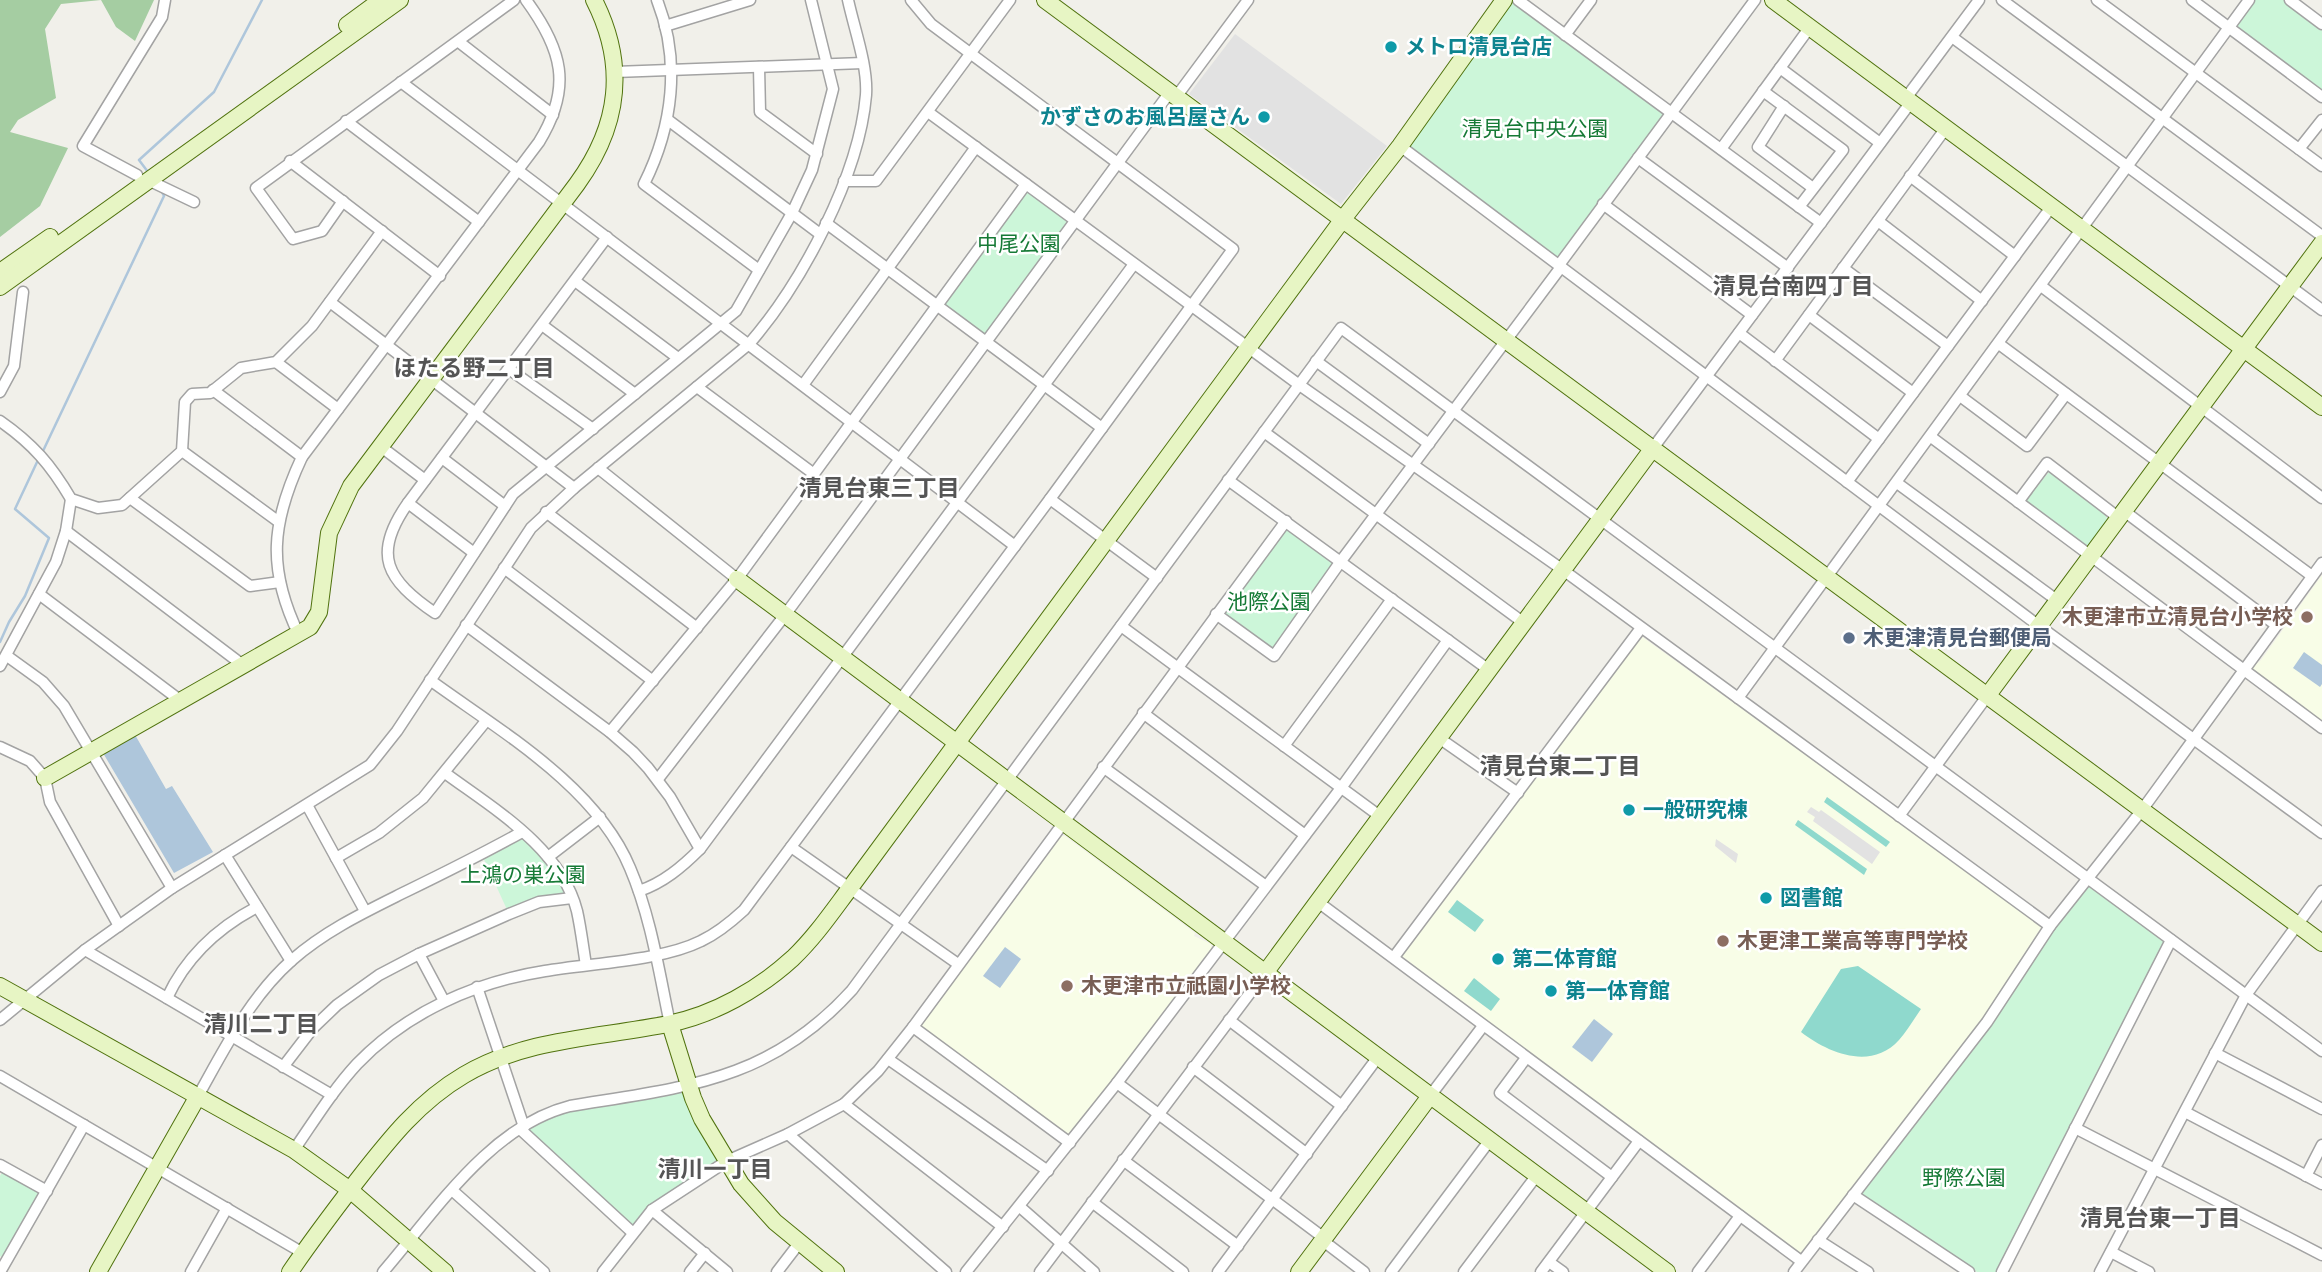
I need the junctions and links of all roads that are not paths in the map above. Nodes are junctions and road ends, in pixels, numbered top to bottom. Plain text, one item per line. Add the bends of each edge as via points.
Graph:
1 (165, 0) edge
2 (381, 0) edge
3 (400, 0) edge
4 (514, 0) edge
5 (526, 0) edge
6 (594, 0) edge
7 (657, 0) edge
8 (750, 0) edge
9 (811, 0) edge
10 (848, 0) edge
11 (911, 0) edge
12 (1010, 0) edge
13 (1045, 0) edge
14 (1248, 0) edge
15 (1504, 0) edge
16 (1518, 0) edge
17 (1591, 0) edge
18 (1755, 0) edge
19 (1773, 0) edge
20 (1979, 0) edge
21 (2001, 0) edge
22 (2097, 0) edge
23 (2192, 0) edge
24 (2249, 0) edge
25 (2290, 0) edge
26 (2322, 24) edge
27 (665, 26) junction
28 (1810, 27) junction
29 (2229, 28) junction
30 (1565, 35) junction
31 (1952, 37) junction
32 (459, 42) junction
33 (971, 53) junction
34 (863, 63) junction
35 (827, 64) junction
36 (759, 67) junction
37 (1780, 68) junction
38 (670, 70) junction
39 (615, 72) junction
40 (2196, 73) junction
41 (401, 82) junction
42 (1763, 91) junction
43 (1173, 94) junction
44 (2322, 97) edge
45 (1909, 100) junction
46 (1784, 106) junction
47 (928, 112) junction
48 (1671, 113) junction
49 (553, 115) junction
50 (2163, 119) junction
51 (668, 120) junction
52 (2322, 120) edge
53 (346, 121) junction
54 (1946, 128) junction
55 (1880, 143) junction
56 (1400, 146) junction
57 (976, 147) junction
58 (1721, 149) junction
59 (2299, 149) junction
60 (817, 154) junction
61 (1638, 158) junction
62 (290, 161) junction
63 (1118, 163) junction
64 (2322, 166) edge
65 (2128, 167) junction
66 (518, 170) junction
67 (1910, 176) junction
68 (143, 177) junction
69 (844, 181) junction
70 (1026, 184) junction
71 (1813, 188) junction
72 (343, 201) junction
73 (194, 202) dead end
74 (562, 203) junction
75 (1604, 204) junction
76 (2052, 206) junction
77 (1799, 207) junction
78 (792, 213) junction
79 (1343, 219) junction
80 (1075, 220) junction
81 (1878, 221) junction
82 (479, 222) junction
83 (826, 223) junction
84 (1821, 223) junction
85 (2083, 229) junction
86 (382, 231) junction
87 (820, 234) junction
88 (2322, 236) edge
89 (607, 237) junction
90 (2322, 243) edge
91 (2015, 256) junction
92 (1134, 264) junction
93 (1560, 266) junction
94 (1788, 268) junction
95 (1843, 268) junction
96 (759, 270) junction
97 (887, 270) junction
98 (0, 272) edge
99 (440, 276) junction
100 (575, 281) junction
101 (2041, 286) junction
102 (2290, 286) junction
103 (0, 287) edge
104 (23, 292) dead end
105 (1982, 301) junction
106 (330, 302) junction
107 (936, 306) junction
108 (1191, 306) junction
109 (2322, 310) edge
110 (1752, 315) junction
111 (1809, 315) junction
112 (721, 323) junction
113 (542, 325) junction
114 (1739, 333) junction
115 (1507, 341) junction
116 (986, 342) junction
117 (749, 344) junction
118 (1999, 344) junction
119 (387, 345) junction
120 (1948, 346) junction
121 (1249, 348) junction
122 (2245, 348) junction
123 (678, 358) junction
124 (1316, 361) junction
125 (1775, 361) junction
126 (276, 362) junction
127 (509, 369) junction
128 (1707, 376) junction
129 (432, 379) junction
130 (1298, 384) junction
131 (803, 385) junction
132 (1044, 385) junction
133 (697, 387) junction
134 (214, 390) junction
135 (0, 392) edge
136 (1913, 393) junction
137 (635, 394) junction
138 (2066, 394) junction
139 (1960, 396) junction
140 (2201, 407) junction
141 (2322, 407) edge
142 (338, 409) junction
143 (1454, 411) junction
144 (476, 413) junction
145 (0, 421) edge
146 (852, 422) junction
147 (1102, 428) junction
148 (593, 429) junction
149 (1264, 432) junction
150 (1931, 437) junction
151 (1879, 439) junction
152 (1429, 444) junction
153 (380, 446) junction
154 (1653, 448) junction
155 (182, 451) junction
156 (302, 457) junction
157 (442, 458) junction
158 (900, 459) junction
159 (2159, 463) junction
160 (1413, 465) junction
161 (547, 467) junction
162 (598, 468) junction
163 (814, 474) junction
164 (425, 480) junction
165 (1228, 480) junction
166 (1847, 482) junction
167 (1897, 483) junction
168 (573, 488) junction
169 (130, 498) junction
170 (2322, 498) edge
171 (71, 499) junction
172 (1051, 499) junction
173 (957, 502) junction
174 (2018, 502) junction
175 (408, 503) junction
176 (505, 506) junction
177 (1880, 507) junction
178 (546, 512) junction
179 (1376, 514) junction
180 (2121, 515) junction
181 (1601, 519) junction
182 (1286, 521) junction
183 (279, 522) junction
184 (66, 531) junction
185 (1107, 540) junction
186 (1015, 546) junction
187 (474, 553) junction
188 (2091, 556) junction
189 (1341, 561) junction
190 (2322, 563) edge
191 (504, 568) junction
192 (1563, 570) junction
193 (2312, 576) junction
194 (1828, 577) junction
195 (1157, 578) junction
196 (737, 579) junction
197 (280, 582) junction
198 (39, 594) junction
199 (1392, 599) junction
200 (2058, 601) junction
201 (1216, 614) junction
202 (785, 615) junction
203 (1524, 623) junction
204 (466, 625) junction
205 (2276, 625) junction
206 (1121, 626) junction
207 (2039, 626) junction
208 (697, 628) junction
209 (1641, 628) junction
210 (299, 635) junction
211 (1448, 640) junction
212 (1775, 648) junction
213 (842, 657) junction
214 (3, 661) edge
215 (244, 666) junction
216 (1177, 667) junction
217 (1489, 670) junction
218 (2243, 670) junction
219 (430, 680) junction
220 (653, 681) junction
221 (1988, 695) junction
222 (1738, 698) junction
223 (181, 701) junction
224 (900, 701) junction
225 (1143, 713) junction
226 (486, 721) junction
227 (2322, 728) edge
228 (610, 732) junction
229 (1439, 738) junction
230 (2193, 739) junction
231 (957, 743) junction
232 (1284, 746) junction
233 (0, 747) edge
234 (90, 752) junction
235 (1103, 766) junction
236 (1936, 766) junction
237 (445, 773) junction
238 (45, 778) junction
239 (658, 779) junction
240 (1008, 781) junction
241 (1341, 788) junction
242 (1518, 793) junction
243 (307, 805) junction
244 (2142, 810) junction
245 (1899, 816) junction
246 (600, 817) junction
247 (1381, 817) junction
248 (1063, 822) junction
249 (522, 832) junction
250 (2322, 833) edge
251 (1305, 835) junction
252 (791, 847) junction
253 (699, 849) junction
254 (225, 855) junction
255 (548, 857) junction
256 (336, 858) junction
257 (2088, 878) junction
258 (1266, 886) junction
259 (172, 888) junction
260 (850, 888) junction
261 (639, 891) junction
262 (2322, 891) edge
263 (572, 898) junction
264 (1318, 902) junction
265 (257, 907) junction
266 (365, 911) junction
267 (901, 924) junction
268 (2297, 925) junction
269 (119, 926) junction
270 (2050, 926) junction
271 (2171, 940) junction
272 (1223, 941) junction
273 (2322, 943) edge
274 (85, 950) junction
275 (419, 954) junction
276 (655, 955) junction
277 (1394, 957) junction
278 (291, 961) junction
279 (958, 964) junction
280 (586, 965) junction
281 (1265, 973) junction
282 (0, 986) edge
283 (477, 987) junction
284 (2246, 995) junction
285 (167, 998) junction
286 (24, 1000) junction
287 (444, 1001) junction
288 (0, 1020) edge
289 (1229, 1020) junction
290 (670, 1024) junction
291 (1483, 1026) junction
292 (913, 1027) junction
293 (232, 1036) junction
294 (2322, 1051) edge
295 (2216, 1053) junction
296 (501, 1056) junction
297 (1378, 1057) junction
298 (1526, 1058) junction
299 (888, 1059) junction
300 (283, 1066) junction
301 (1193, 1067) junction
302 (0, 1076) edge
303 (1117, 1083) junction
304 (688, 1087) junction
305 (198, 1096) junction
306 (332, 1096) junction
307 (1430, 1096) junction
308 (844, 1104) junction
309 (1342, 1105) junction
310 (2322, 1109) edge
311 (2185, 1112) junction
312 (1158, 1114) junction
313 (84, 1125) junction
314 (522, 1128) junction
315 (2075, 1128) junction
316 (788, 1134) junction
317 (1490, 1140) junction
318 (1639, 1142) junction
319 (1070, 1143) junction
320 (2322, 1145) edge
321 (294, 1150) junction
322 (1307, 1154) junction
323 (1124, 1160) junction
324 (727, 1161) junction
325 (0, 1165) edge
326 (157, 1168) junction
327 (2155, 1169) junction
328 (1048, 1171) junction
329 (1537, 1175) junction
330 (2306, 1176) junction
331 (1612, 1177) junction
332 (2322, 1184) edge
333 (350, 1190) junction
334 (47, 1191) junction
335 (453, 1191) junction
336 (1853, 1195) junction
337 (1273, 1200) junction
338 (1092, 1202) junction
339 (1020, 1207) junction
340 (227, 1208) junction
341 (652, 1210) junction
342 (1586, 1212) junction
343 (1740, 1216) junction
344 (1003, 1227) junction
345 (633, 1233) junction
346 (1323, 1239) junction
347 (1818, 1240) junction
348 (410, 1241) junction
349 (800, 1242) junction
350 (1061, 1243) junction
351 (1238, 1246) junction
352 (2111, 1252) junction
353 (303, 1253) junction
354 (705, 1254) junction
355 (2322, 1255) edge
356 (3, 1258) edge
357 (1801, 1261) junction
358 (1549, 1262) junction
359 (0, 1272) edge
360 (98, 1272) edge
361 (191, 1272) edge
362 (290, 1272) edge
363 (383, 1272) edge
364 (445, 1272) edge
365 (544, 1272) edge
366 (603, 1272) edge
367 (690, 1272) edge
368 (727, 1272) edge
369 (777, 1272) edge
370 (836, 1272) edge
371 (946, 1272) edge
372 (966, 1272) edge
373 (1040, 1272) edge
374 (1094, 1272) edge
375 (1183, 1272) edge
376 (1218, 1272) edge
377 (1298, 1272) edge
378 (1364, 1272) edge
379 (1391, 1272) edge
380 (1464, 1272) edge
381 (1541, 1272) edge
382 (1563, 1272) edge
383 (1667, 1272) edge
384 (1698, 1272) edge
385 (1794, 1272) edge
386 (1868, 1272) edge
387 (1969, 1272) edge
388 (2002, 1272) edge
389 (2101, 1272) edge
390 (2149, 1272) edge

1 - 68 street via 162,18 83,146
2 - 68 street
3 - 68 street
4 - 32 street
5 - 49 street via 557,53 559,84
6 - 39 street via 607,27
7 - 27 street
8 - 27 street
9 - 35 street
10 - 34 street
11 - 33 street via 931,24
12 - 33 street
13 - 43 street
14 - 43 street
15 - 56 street
16 - 30 street
17 - 30 street
18 - 48 street
19 - 28 street
20 - 31 street
21 - 50 street
22 - 40 street
23 - 29 street
24 - 29 street
25 - 26 street
27 - 38 street
28 - 37 street
28 - 45 street
29 - 40 street
29 - 44 street
30 - 48 street
31 - 45 street
31 - 65 street
32 - 41 street
32 - 49 street
33 - 47 street
33 - 63 street
34 - 35 street
34 - 69 street via 866,95
35 - 36 street
35 - 60 street via 833,89
36 - 38 street
36 - 60 street via 760,113
37 - 42 street
37 - 55 street
38 - 39 street
38 - 51 street
39 - 74 street via 614,99 601,147
40 - 50 street
40 - 59 street
41 - 53 street
41 - 66 street
42 - 46 street
42 - 58 street
43 - 63 street
43 - 79 street
45 - 54 street
45 - 55 street
46 - 71 street via 1758,147
46 - 71 street via 1843,150
47 - 57 street
47 - 69 street via 876,181
48 - 58 street
48 - 61 street
49 - 66 street
50 - 65 street
50 - 88 street
51 - 78 street
51 - 96 street via 644,184
52 - 59 street
53 - 62 street
53 - 82 street
54 - 67 street
54 - 76 street
55 - 84 street
56 - 79 street
56 - 93 street
57 - 70 street
57 - 97 street
58 - 77 street
59 - 64 street
60 - 78 street
61 - 75 street
61 - 94 street
62 - 72 street
62 - 72 street via 256,188 293,239 321,231
63 - 80 street
63 - 108 street via 1233,249
65 - 85 street
65 - 102 street
66 - 74 street
66 - 82 street
67 - 81 street
67 - 91 street
68 - 73 street
68 - 98 street
68 - 103 street
69 - 83 street
70 - 80 street
70 - 107 street
71 - 77 street
72 - 86 street
74 - 89 street
74 - 129 street
75 - 93 street
75 - 110 street
76 - 85 street
76 - 91 street
77 - 84 street
78 - 87 street
78 - 96 street
79 - 115 street
79 - 121 street
80 - 92 street
80 - 116 street
81 - 95 street
81 - 105 street
82 - 99 street
83 - 87 street
83 - 97 street
84 - 94 street
85 - 101 street
85 - 122 street
86 - 99 street
86 - 106 street
87 - 117 street via 781,304
89 - 100 street
89 - 112 street
90 - 102 street
91 - 105 street
92 - 108 street
92 - 132 street
93 - 115 street
93 - 128 street
94 - 110 street
95 - 111 street
95 - 120 street
96 - 112 street via 736,311
97 - 107 street
97 - 131 street
99 - 119 street
100 - 113 street
100 - 123 street
101 - 118 street
101 - 140 street
102 - 109 street
102 - 122 street
104 - 135 street via 14,366
105 - 120 street
106 - 119 street
106 - 126 street
107 - 116 street
107 - 146 street
108 - 121 street
108 - 147 street
110 - 114 street
111 - 125 street
111 - 136 street
112 - 117 street
112 - 123 street
113 - 127 street
113 - 137 street
114 - 125 street
114 - 128 street
115 - 143 street
115 - 154 street
116 - 132 street
116 - 158 street
117 - 131 street
117 - 133 street
118 - 138 street
118 - 139 street
119 - 129 street
119 - 142 street
120 - 136 street
121 - 130 street
121 - 185 street
122 - 140 street
122 - 141 street
123 - 137 street
124 - 130 street
124 - 143 street via 1341,328
124 - 152 street
125 - 151 street
126 - 134 street via 241,368
126 - 142 street
127 - 144 street
127 - 148 street
128 - 154 street
128 - 166 street
129 - 144 street
129 - 153 street
130 - 149 street
130 - 160 street
131 - 146 street
132 - 147 street
132 - 173 street
133 - 162 street
133 - 163 street
134 - 155 street via 192,394 185,402
134 - 156 street
136 - 151 street
137 - 148 street
138 - 139 street via 2027,446
138 - 159 street
139 - 150 street
140 - 159 street
140 - 170 street
142 - 156 street
143 - 152 street
143 - 181 street
144 - 157 street
144 - 161 street
145 - 171 street via 51,466
146 - 158 street
146 - 163 street
147 - 172 street
148 - 161 street
149 - 165 street
149 - 179 street
150 - 167 street
150 - 174 street
151 - 166 street
152 - 160 street
153 - 164 street
153 - 210 street via 342,501 326,548 319,612
154 - 181 street
154 - 194 street
155 - 169 street
155 - 183 street
156 - 183 street
157 - 164 street
157 - 176 street
158 - 173 street
158 - 202 street
159 - 180 street
159 - 193 street
160 - 179 street
160 - 192 street
161 - 168 street
161 - 176 street
162 - 168 street
162 - 196 street
163 - 196 street
164 - 175 street
165 - 182 street
165 - 195 street
166 - 177 street
167 - 177 street
167 - 200 street
168 - 178 street
169 - 171 street via 122,505 98,508
169 - 197 street via 250,586
171 - 184 street
172 - 185 street
172 - 186 street
173 - 186 street
173 - 213 street
174 - 180 street via 2048,463
174 - 188 street
175 - 187 street
175 - 187 street via 390,531 388,544 391,572 409,595 435,613
176 - 187 street
177 - 194 street
177 - 207 street
178 - 191 street
178 - 208 street
179 - 189 street
179 - 203 street
180 - 188 street
180 - 205 street
181 - 192 street
181 - 212 street
182 - 189 street
182 - 201 street
183 - 197 street via 276,560
184 - 198 street
184 - 215 street
185 - 195 street
185 - 231 street
186 - 224 street
188 - 200 street
188 - 218 street
189 - 199 street
189 - 201 street via 1274,656
190 - 193 street
191 - 204 street
191 - 220 street
192 - 203 street
192 - 209 street
193 - 205 street
194 - 212 street
194 - 221 street
195 - 206 street
196 - 202 street
196 - 208 street
197 - 210 street
198 - 214 street
198 - 223 street
199 - 211 street
199 - 232 street
200 - 207 street
201 - 216 street
202 - 213 street
202 - 239 street
203 - 217 street
204 - 219 street
204 - 228 street
205 - 218 street
206 - 216 street
206 - 240 street
207 - 221 street
207 - 230 street
208 - 220 street
209 - 222 street
209 - 242 street
210 - 215 street
211 - 217 street
211 - 241 street
212 - 222 street
212 - 236 street
213 - 224 street
213 - 253 street
214 - 234 street via 30,672 54,693
215 - 223 street
216 - 225 street
216 - 232 street
217 - 229 street
218 - 227 street
218 - 230 street
219 - 226 street
219 - 243 street via 370,765
220 - 228 street
221 - 236 street
221 - 244 street
222 - 245 street
223 - 234 street
224 - 231 street
224 - 252 street
225 - 235 street
225 - 251 street
226 - 237 street
226 - 246 street via 557,774
228 - 239 street
229 - 242 street
229 - 247 street
230 - 244 street
230 - 250 street
231 - 240 street
231 - 260 street
232 - 241 street
233 - 238 street via 30,761
234 - 238 street
234 - 259 street
235 - 248 street
235 - 258 street
236 - 245 street
236 - 257 street
237 - 249 street
237 - 256 street via 400,817
238 - 269 street via 50,802
239 - 253 street
240 - 248 street
240 - 267 street
241 - 247 street
241 - 251 street
242 - 277 street
243 - 254 street
243 - 256 street
244 - 257 street
244 - 268 street
245 - 270 street
246 - 255 street
246 - 261 street
247 - 264 street
248 - 272 street
248 - 279 street
249 - 255 street
249 - 266 street
251 - 258 street
252 - 260 street
252 - 276 street via 730,923 700,942
253 - 261 street via 668,877
254 - 259 street
254 - 265 street
255 - 263 street
256 - 266 street
257 - 270 street
257 - 271 street
258 - 272 street
259 - 269 street
260 - 267 street
260 - 290 street via 793,958 755,988 717,1008
261 - 276 street
262 - 268 street
263 - 275 street via 539,902
263 - 280 street
264 - 277 street
264 - 281 street
265 - 278 street
265 - 285 street via 226,925 198,951
266 - 278 street
267 - 279 street
267 - 304 street via 852,990 799,1038 733,1074
268 - 273 street
268 - 284 street
269 - 274 street
270 - 336 street via 1987,1022
271 - 284 street
271 - 315 street
272 - 281 street
272 - 303 street
274 - 285 street
274 - 286 street
275 - 287 street
275 - 300 street via 337,1004
276 - 280 street
276 - 290 street
277 - 291 street
278 - 293 street via 258,997
279 - 292 street
280 - 283 street
281 - 289 street
281 - 297 street
282 - 286 street
283 - 287 street
283 - 296 street
284 - 294 street
284 - 295 street
285 - 293 street
286 - 288 street
286 - 305 street
287 - 306 street via 384,1041
289 - 301 street
289 - 309 street
290 - 296 street via 547,1043
290 - 304 street
291 - 298 street
291 - 307 street
292 - 299 street
292 - 319 street
293 - 300 street
293 - 305 street
295 - 310 street
295 - 311 street
296 - 314 street
296 - 333 street via 423,1104 392,1135
297 - 307 street
297 - 309 street
298 - 318 street
298 - 331 street via 1500,1093
299 - 308 street
299 - 328 street
300 - 306 street
301 - 312 street
301 - 322 street
302 - 313 street
303 - 312 street
303 - 319 street
304 - 314 street via 561,1108
304 - 324 street
305 - 321 street
305 - 326 street
306 - 321 street
307 - 317 street
307 - 346 street
308 - 316 street
308 - 344 street
309 - 322 street
311 - 327 street
311 - 330 street
312 - 323 street
312 - 337 street
313 - 326 street
313 - 334 street
314 - 335 street via 491,1148
314 - 345 street
315 - 327 street
315 - 388 street
316 - 324 street
316 - 371 street
317 - 329 street
317 - 379 street
318 - 331 street
318 - 343 street
319 - 328 street
320 - 330 street
321 - 333 street
322 - 337 street
323 - 338 street
323 - 351 street
324 - 341 street
324 - 349 street via 753,1198
325 - 334 street
326 - 340 street
326 - 360 street
327 - 352 street
327 - 355 street
328 - 339 street
329 - 342 street
329 - 380 street
330 - 332 street
331 - 342 street
333 - 348 street
333 - 353 street
334 - 356 street
335 - 348 street
335 - 365 street
336 - 347 street
336 - 387 street
337 - 346 street
337 - 351 street
338 - 350 street
338 - 375 street
339 - 344 street
339 - 350 street
340 - 353 street
340 - 361 street
341 - 345 street
341 - 354 street
342 - 358 street
342 - 383 street
343 - 357 street
343 - 384 street
344 - 372 street
345 - 366 street
346 - 377 street
346 - 378 street
347 - 357 street
347 - 386 street
348 - 363 street
348 - 364 street
349 - 369 street
349 - 370 street
350 - 373 street
350 - 374 street
351 - 376 street
352 - 389 street
352 - 390 street
353 - 362 street
354 - 367 street
354 - 368 street
356 - 359 street
357 - 385 street
358 - 381 street
358 - 382 street

